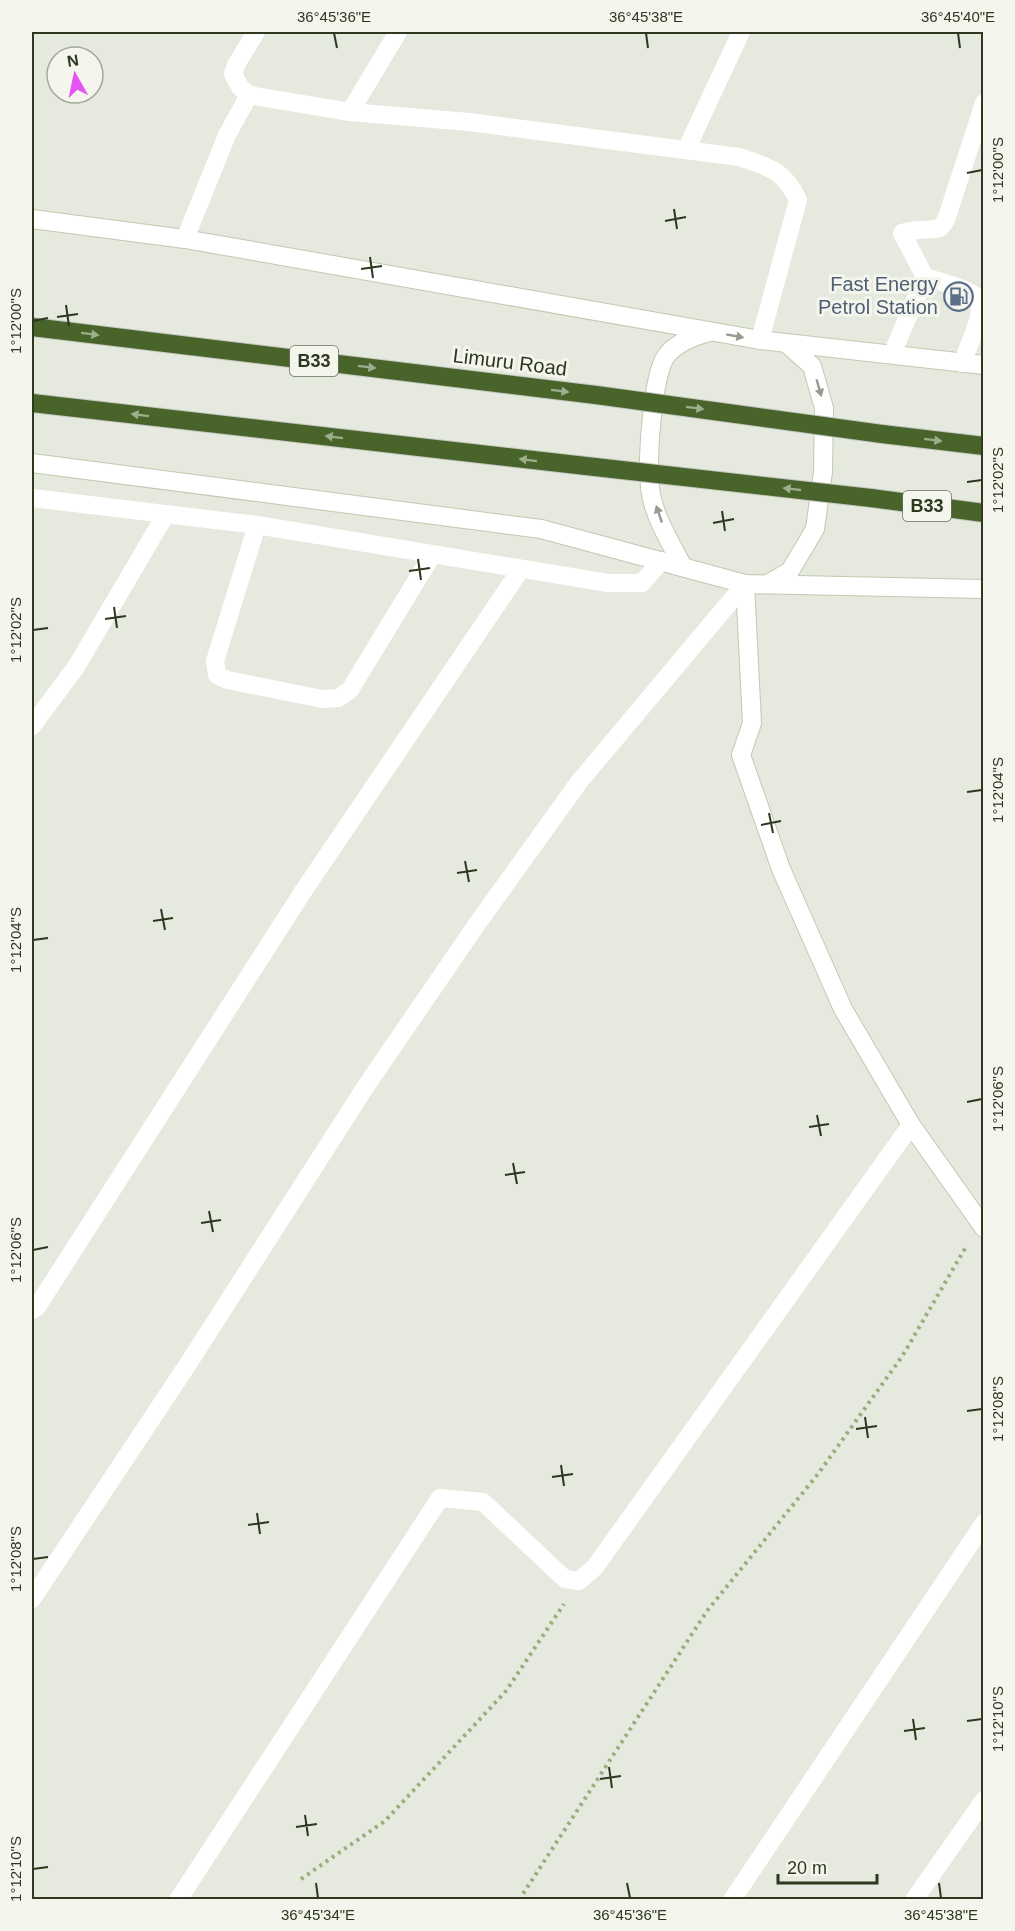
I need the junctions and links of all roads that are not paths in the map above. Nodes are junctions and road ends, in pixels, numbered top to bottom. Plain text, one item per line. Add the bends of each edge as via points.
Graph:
1 (256, 32) edge
2 (398, 32) edge
3 (741, 32) edge
4 (249, 95) junction
5 (984, 103) edge
6 (350, 112) junction
7 (686, 150) junction
8 (32, 219) edge
9 (185, 239) junction
10 (925, 277) junction
11 (32, 327) edge
12 (711, 332) junction
13 (760, 340) junction
14 (786, 343) junction
15 (892, 354) junction
16 (962, 363) junction
17 (984, 365) edge
18 (32, 403) edge
19 (984, 446) edge
20 (32, 462) edge
21 (32, 498) edge
22 (984, 513) edge
23 (166, 514) junction
24 (257, 525) junction
25 (432, 555) junction
26 (661, 561) junction
27 (683, 567) junction
28 (521, 569) junction
29 (745, 584) junction
30 (768, 584) junction
31 (984, 589) edge
32 (32, 726) edge
33 (911, 1125) junction
34 (982, 1225) edge
35 (32, 1310) edge
36 (984, 1523) edge
37 (32, 1599) edge
38 (984, 1800) edge
39 (178, 1899) edge
40 (732, 1899) edge
41 (914, 1899) edge

1 - 4 street via 233,75
2 - 6 street
3 - 7 street
4 - 6 street
4 - 9 street via 227,135
5 - 10 street via 946,220 940,228 902,233
6 - 7 street via 469,122
7 - 13 street via 739,156 770,167 788,180 798,200
8 - 9 street
9 - 12 street
10 - 15 street
10 - 16 street via 974,295 980,302
11 -> 19 highway, Limuru Road / B33, bridge
12 -> 13 street
27 -> 12 street via 664,530 650,488 656,384 666,356 689,338
13 - 14 street
14 - 15 street
14 -> 30 street via 812,366 825,408 823,472 815,529 790,571
15 - 16 street
16 - 17 street
22 -> 18 highway, B33, bridge
20 - 26 street via 541,529
21 - 23 street
23 - 24 street
23 - 32 street via 76,667
24 - 25 street
24 - 25 street via 215,662 217,675 322,699 338,698 350,690
25 - 28 street
26 - 27 street
26 - 28 street via 642,583 630,585
27 - 29 street
28 - 35 street via 302,893
29 - 30 street
29 - 33 street via 752,723 741,755 781,869 843,1010
29 - 37 street via 579,782 477,924 366,1086
30 - 31 street
33 - 34 street
33 - 39 street via 595,1567 579,1581 565,1579 483,1502 440,1498
36 - 40 street
38 - 41 street

